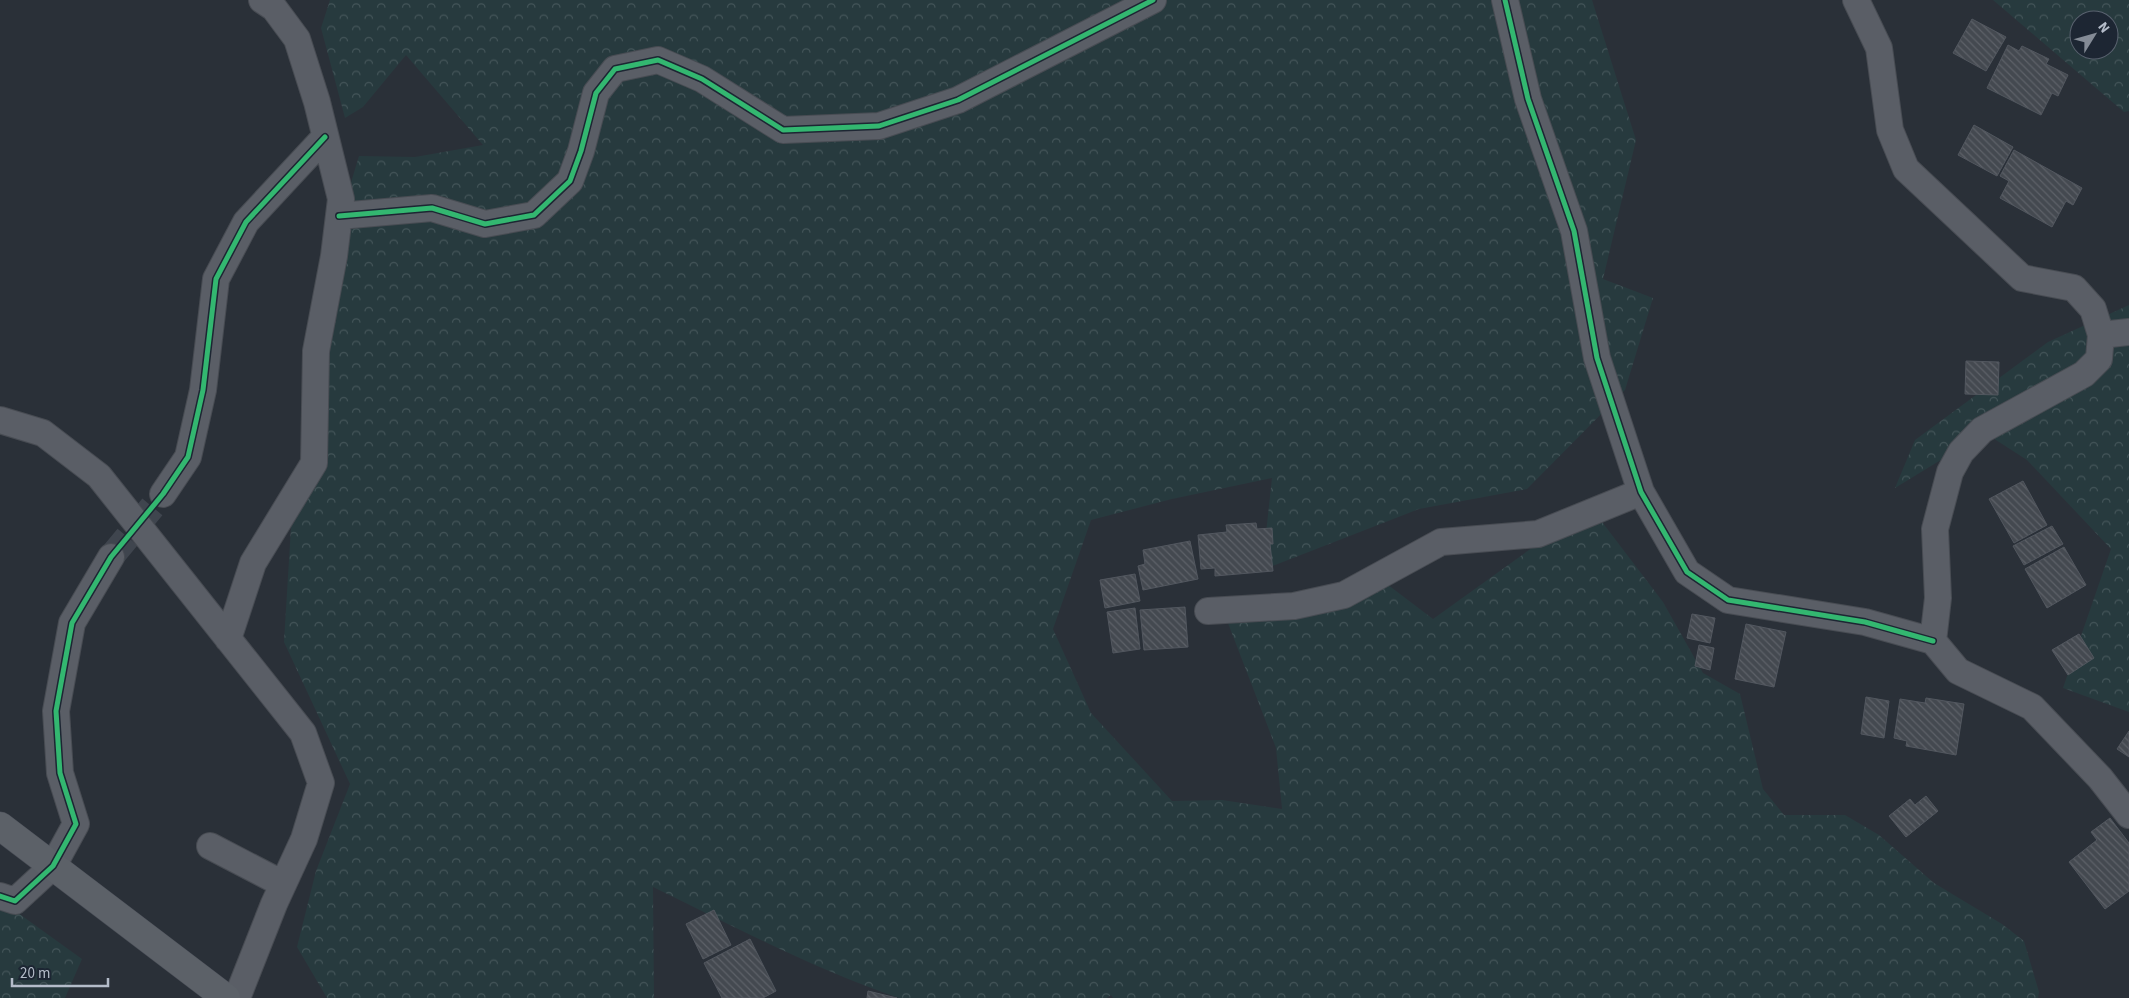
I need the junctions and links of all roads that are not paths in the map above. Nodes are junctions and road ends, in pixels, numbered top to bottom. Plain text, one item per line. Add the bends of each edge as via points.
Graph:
1 (262, 0) edge
2 (1153, 0) edge
3 (1505, 0) edge
4 (1856, 0) edge
5 (325, 136) junction
6 (339, 216) junction
7 (2129, 332) edge
8 (2102, 334) junction
9 (0, 420) edge
10 (1641, 492) junction
11 (163, 494) tunnel mouth
12 (111, 557) tunnel mouth
13 (1208, 611) dead end
14 (228, 639) junction
15 (1933, 641) junction
16 (2129, 815) edge
17 (0, 826) edge
18 (210, 846) dead end
19 (53, 866) junction
20 (279, 894) junction
21 (0, 896) edge
22 (226, 998) edge
23 (237, 998) edge

1 - 5 street via 274,8 297,39
2 - 6 street via 958,100 879,126 783,130 702,79 658,60 615,69 596,93 570,181 534,215 485,224 432,208
3 - 10 street via 1528,99 1574,231 1597,358
4 - 8 street via 1879,48 1890,130 1906,169 2022,278 2074,288 2093,309
5 - 6 street via 341,199
5 - 11 street via 246,222 216,279 203,390 188,457
6 - 14 street via 316,351 314,463 254,563
7 - 8 street
8 - 15 street via 2099,359 2084,374 1982,430 1961,452 1950,472 1935,529 1938,598
9 - 14 street via 43,433 100,476
10 - 13 street via 1538,534 1441,542 1344,595 1294,606
10 - 15 street via 1687,572 1728,600 1865,622
12 - 19 street via 72,623 56,711 60,773 76,824
14 - 20 street via 303,734 321,783 304,839
15 - 16 street via 1958,671 2032,707 2100,778
17 - 19 main road
18 - 20 street
19 - 21 street via 15,901
19 - 22 main road
20 - 23 street

